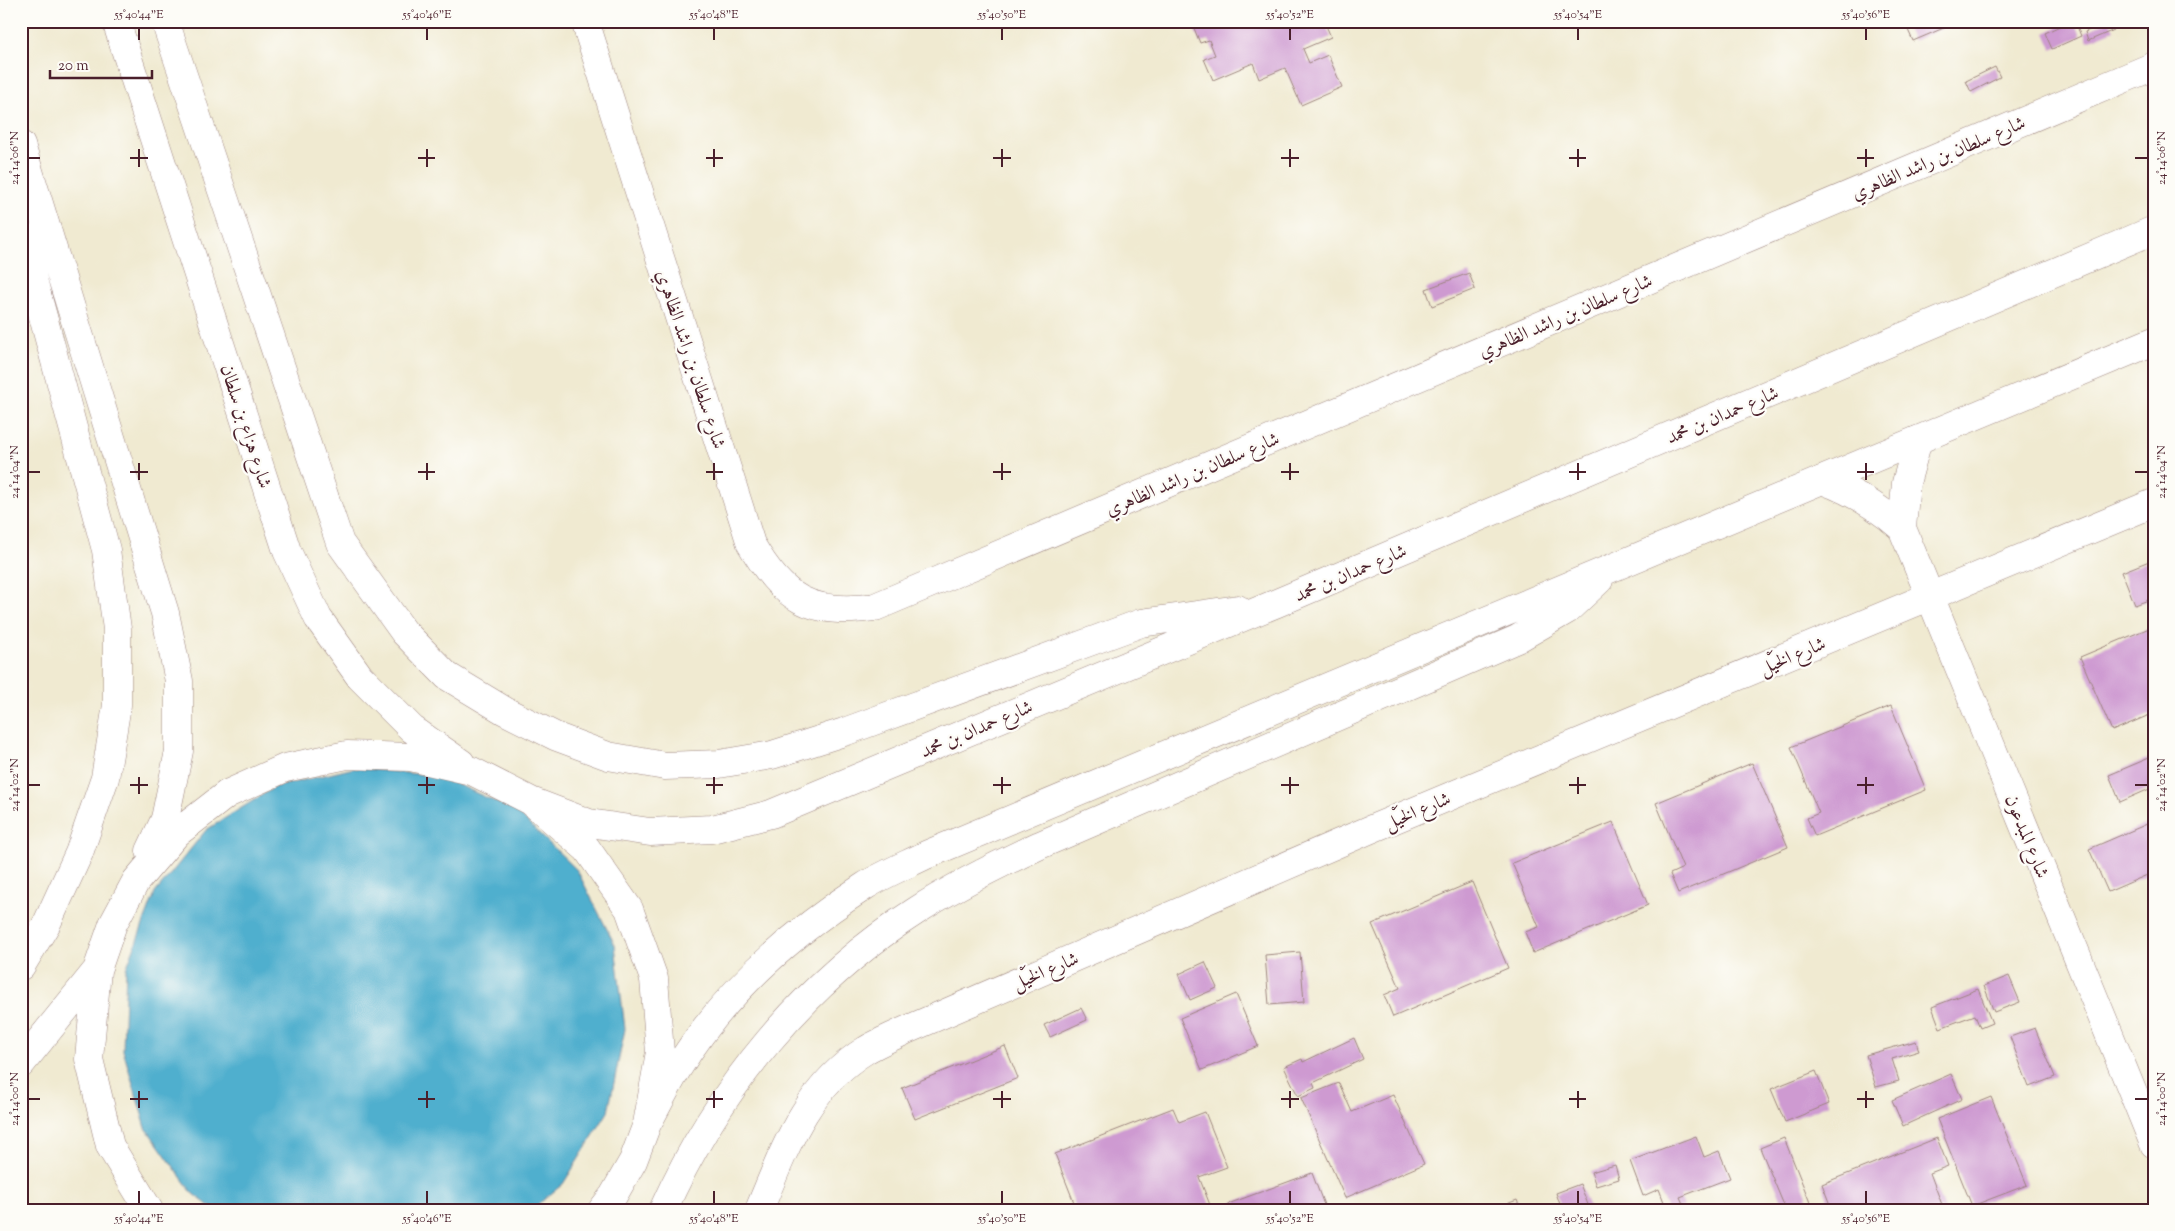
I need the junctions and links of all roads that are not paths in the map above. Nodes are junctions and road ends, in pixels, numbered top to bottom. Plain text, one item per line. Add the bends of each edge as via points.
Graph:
1 (116, 21) edge
2 (165, 21) edge
3 (585, 21) edge
4 (2154, 66) edge
5 (21, 145) edge
6 (2154, 230) edge
7 (21, 235) edge
8 (2154, 341) edge
9 (1918, 440) junction
10 (1822, 480) junction
11 (2154, 503) edge
12 (1902, 528) junction
13 (1609, 570) junction
14 (1930, 597) junction
15 (1277, 604) junction
16 (472, 771) junction
17 (531, 801) junction
18 (136, 881) junction
19 (21, 966) edge
20 (97, 970) junction
21 (21, 1064) edge
22 (647, 1124) junction
23 (2154, 1144) edge
24 (149, 1210) edge
25 (602, 1210) edge
26 (663, 1210) edge
27 (760, 1210) edge

1 - 16 main road, شارع هزاع بن سلطان via 288,551 318,618 360,678 412,729
2 - 15 main road via 340,543 404,632 447,676 505,711 557,737 608,756 665,766 718,764 772,755 844,732 1141,623
3 - 4 main road, شارع سلطان بن راشد الظاهري via 751,544 766,570 788,592 814,606 848,611 875,607
5 - 18 main road via 165,613 179,682 179,751 165,819
6 - 15 main road, شارع حمدان بن محمد
7 - 19 main road via 106,550 117,629 117,705 105,778 79,853 47,923
8 - 9 main road
9 - 10 main road
9 - 12 main road, شارع المبدعون via 1906,483
10 - 12 main road, شارع المبدعون via 1865,499
10 - 13 main road
11 - 14 main road, شارع الخَيْل
12 - 14 main road, شارع المبدعون
13 - 22 main road via 926,855 867,885 812,922 762,965 718,1014 685,1059
13 - 26 main road via 1567,610 1517,639 1040,845 976,875 915,911 859,953 807,1000 759,1051 715,1115 676,1181
14 - 23 main road, شارع المبدعون
14 - 27 main road, شارع الخَيْل via 1369,830 873,1046 832,1076 805,1109 785,1146
15 - 17 main road, شارع حمدان بن محمد via 771,814 712,830 650,832 589,823
16 - 17 main road
16 - 18 main road via 411,757 374,756 347,756 285,768 227,794 177,833
17 - 22 main road via 588,849 629,909 654,979 660,1052
18 - 20 main road via 113,924
20 - 21 main road
20 - 24 main road via 89,1059 110,1146
22 - 25 main road via 632,1161

